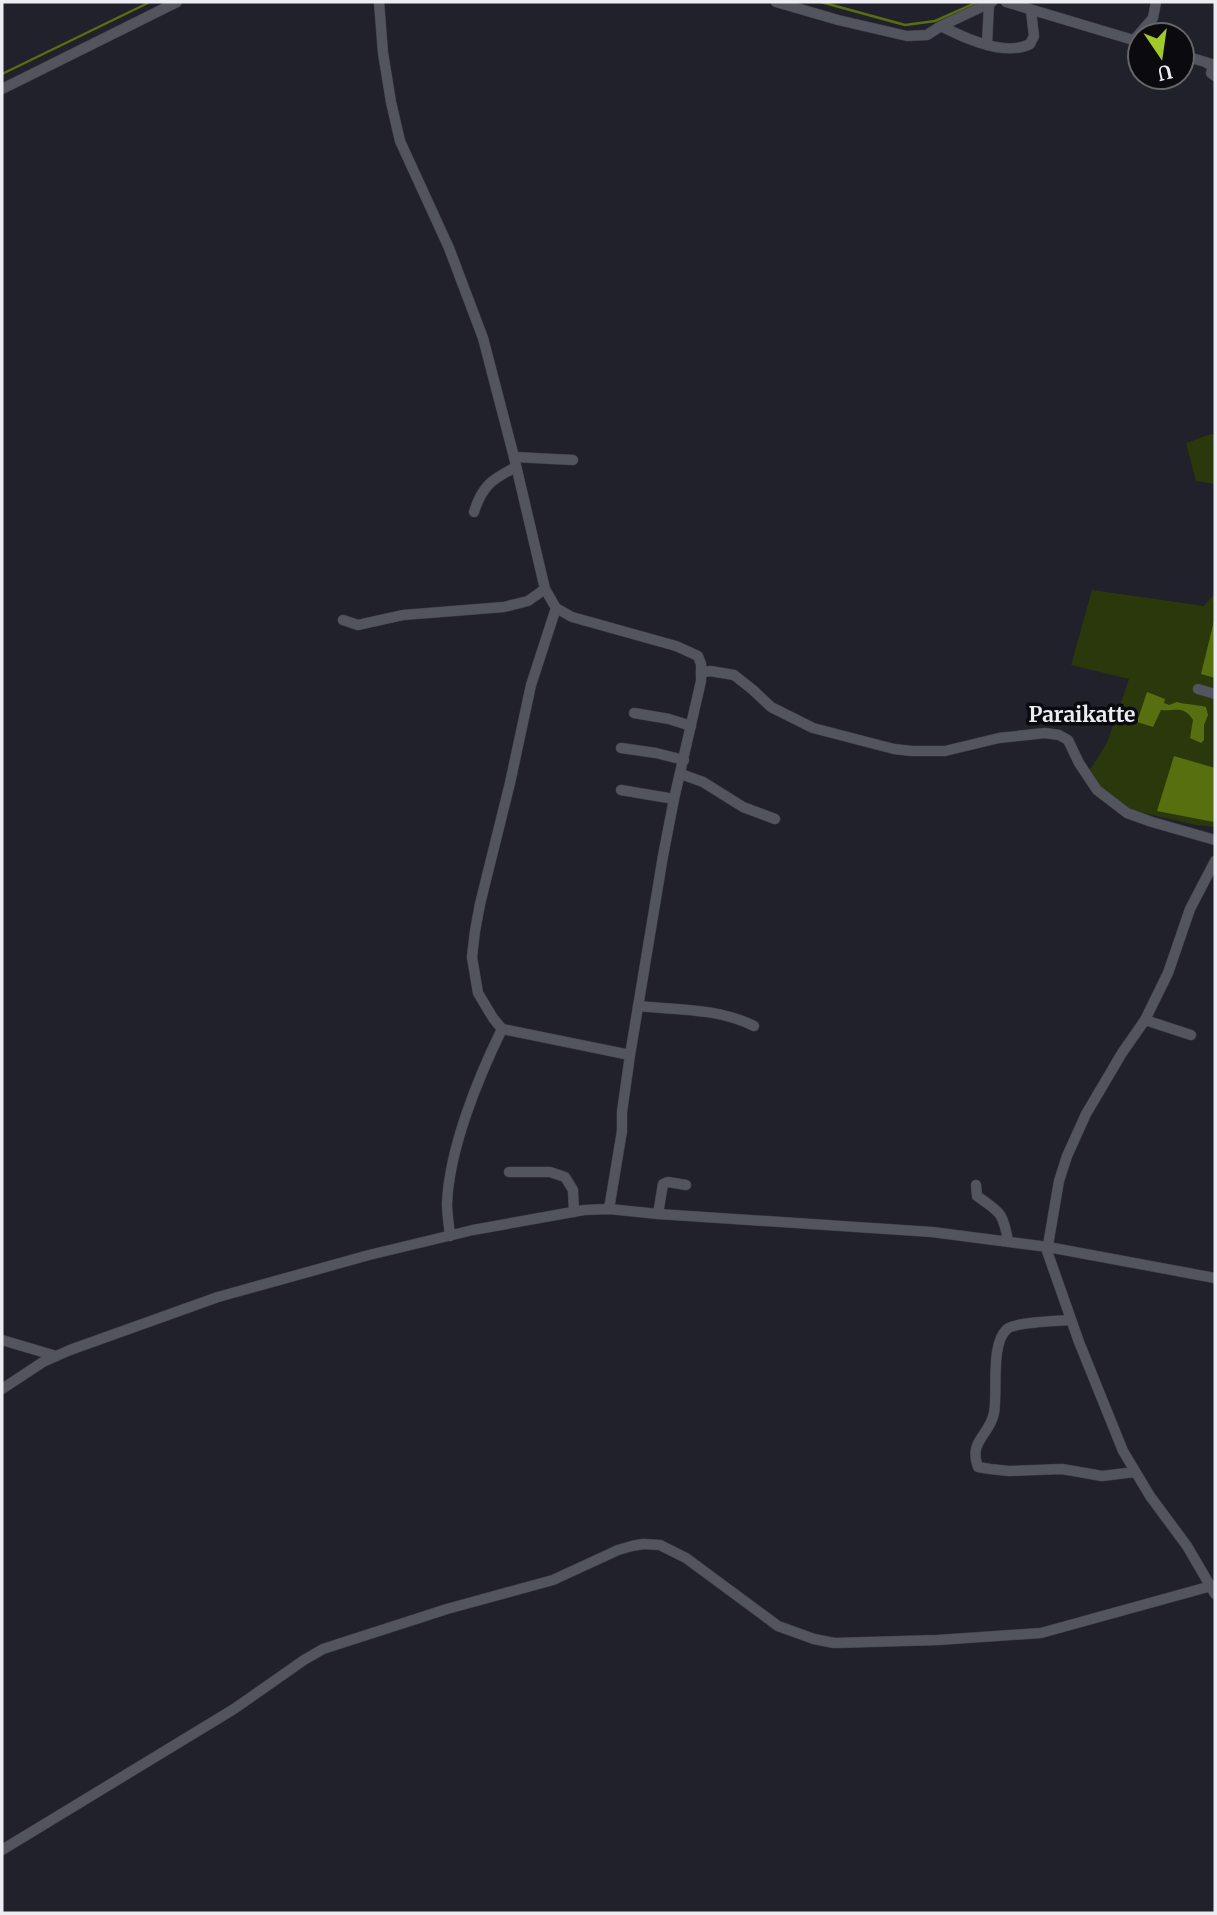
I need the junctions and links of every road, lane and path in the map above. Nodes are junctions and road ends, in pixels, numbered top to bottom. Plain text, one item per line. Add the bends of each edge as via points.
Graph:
1 (177, 2) edge
2 (379, 2) edge
3 (776, 2) edge
4 (990, 2) edge
5 (1006, 2) edge
6 (1156, 2) edge
7 (1031, 11) junction
8 (1151, 21) edge
9 (941, 26) junction
10 (1126, 37) edge
11 (987, 45) junction
12 (1211, 64) edge
13 (1215, 76) edge
14 (2, 89) edge
15 (573, 460) dead end
16 (515, 462) junction
17 (474, 512) dead end
18 (545, 589) junction
19 (556, 608) junction
20 (343, 620) dead end
21 (701, 673) junction
22 (1198, 689) dead end
23 (1215, 694) edge
24 (634, 713) dead end
25 (691, 726) junction
26 (621, 748) dead end
27 (684, 760) junction
28 (681, 775) junction
29 (621, 790) dead end
30 (674, 799) junction
31 (775, 819) dead end
32 (1215, 840) edge
33 (1215, 861) edge
34 (638, 1006) junction
35 (1145, 1020) junction
36 (754, 1026) dead end
37 (502, 1029) junction
38 (1191, 1035) dead end
39 (630, 1055) junction
40 (509, 1172) dead end
41 (686, 1185) dead end
42 (976, 1185) dead end
43 (610, 1209) junction
44 (574, 1212) junction
45 (658, 1214) junction
46 (450, 1236) junction
47 (1008, 1241) junction
48 (1048, 1247) junction
49 (1215, 1278) edge
50 (1071, 1320) junction
51 (2, 1340) edge
52 (56, 1356) junction
53 (2, 1389) edge
54 (1135, 1472) junction
55 (1214, 1588) edge
56 (2, 1850) edge

1 - 14 street
2 - 16 street via 383,53 400,141 449,248 483,338
3 - 9 street via 907,36 927,35
4 - 9 street
4 - 11 street
5 - 7 street
6 - 8 street
7 - 10 street
7 - 11 street via 1034,36 1030,44 1018,48
9 - 11 street
12 - 13 street
15 - 16 street
16 - 17 street via 483,489
16 - 18 street
18 - 19 street
18 - 20 street via 528,601 504,607 403,615 358,625
19 - 21 street via 572,617 691,652 698,656
19 - 37 street via 531,685 474,931 472,957 478,993
21 - 25 street
21 - 32 street via 734,675 771,707 813,728 903,750 957,750 999,738 1059,735 1068,740 1097,790 1126,813
22 - 23 street
24 - 25 street
25 - 27 street
26 - 27 street
27 - 28 street
28 - 30 street
28 - 31 street
29 - 30 street
30 - 34 street
33 - 35 street via 1190,909 1168,973
34 - 36 street via 705,1011
34 - 39 street
35 - 38 street
35 - 48 street via 1086,1114 1068,1156
37 - 39 street
37 - 46 street via 459,1141 449,1184
39 - 43 street
40 - 44 street via 550,1172 565,1177 573,1190
41 - 45 street via 663,1184
42 - 47 street via 977,1196 999,1214
43 - 44 street
43 - 45 street
44 - 46 street
45 - 47 street
46 - 52 street via 218,1297
47 - 48 street
48 - 49 street
48 - 50 street
50 - 54 street via 1111,1426
50 - 54 street via 1018,1325 1008,1328 1002,1337 994,1416 976,1446 978,1467 1062,1469 1102,1476
51 - 52 street
52 - 53 street
54 - 55 street
55 - 56 street via 1041,1633 834,1643 778,1626 686,1558 660,1545 632,1546 553,1580 323,1649 234,1709

